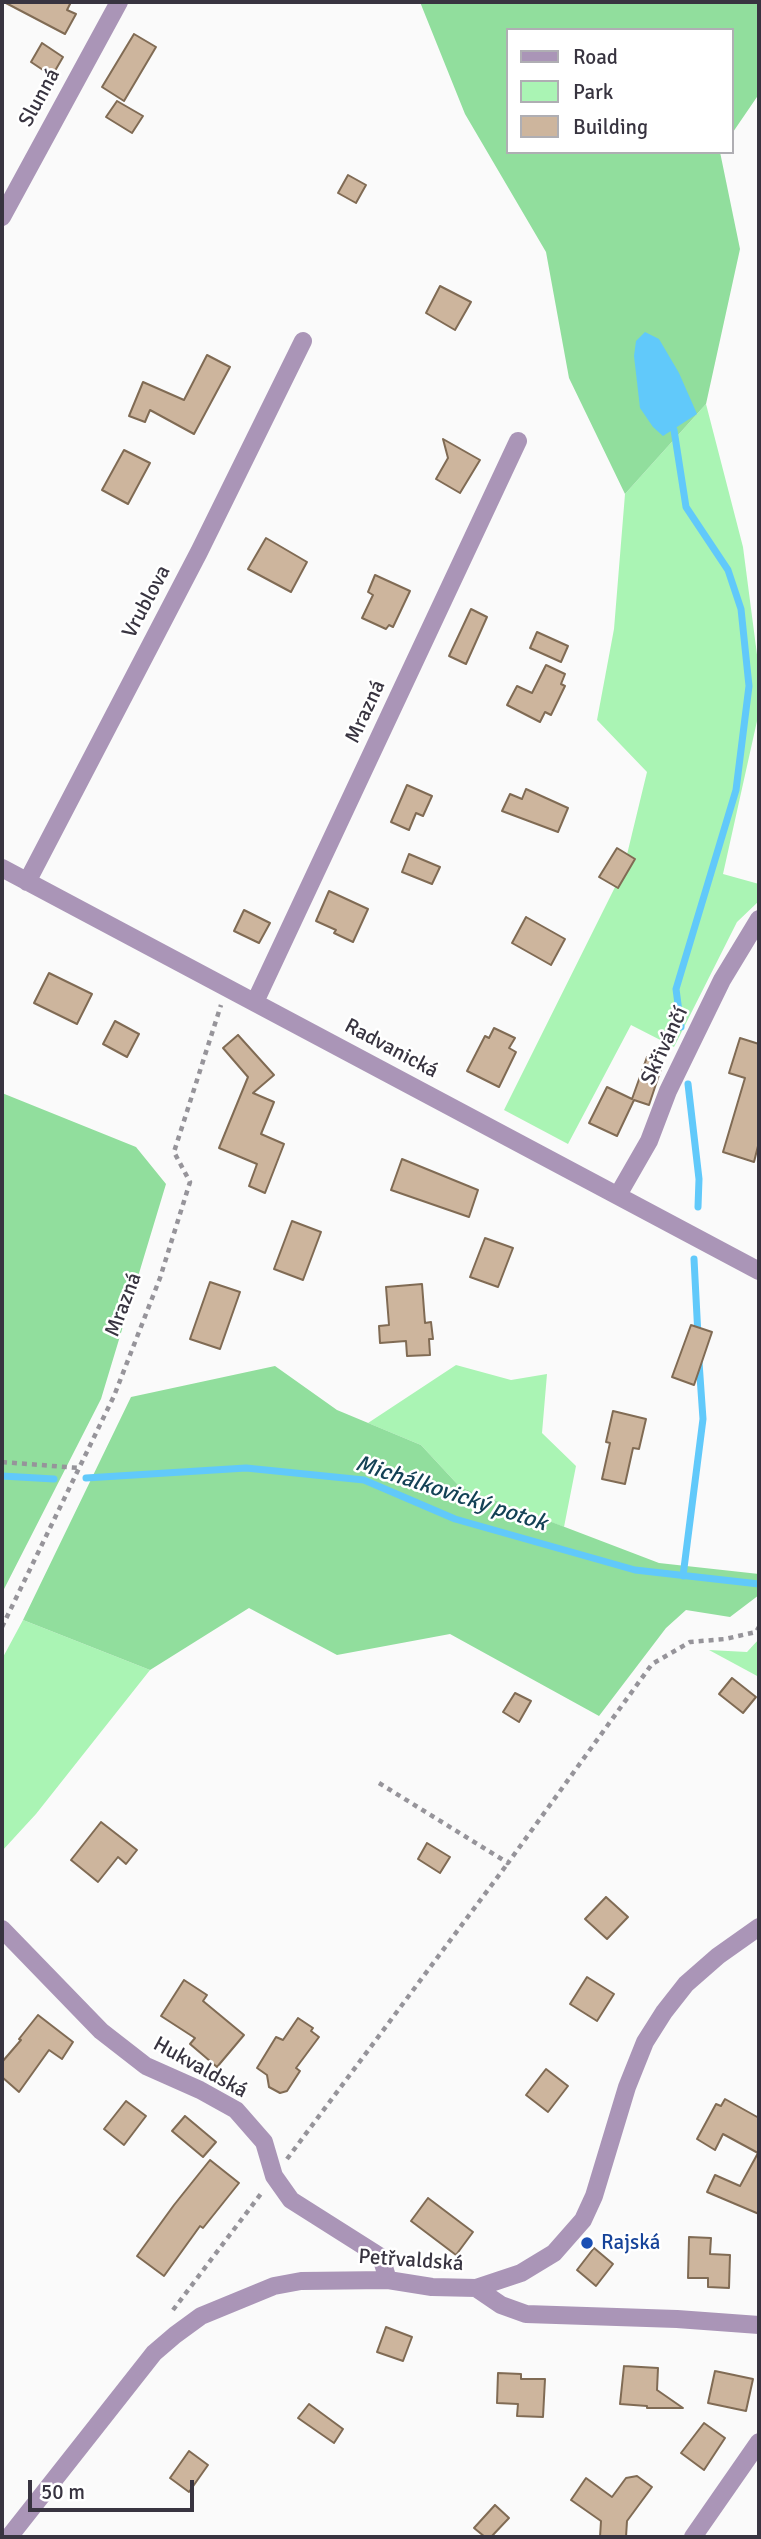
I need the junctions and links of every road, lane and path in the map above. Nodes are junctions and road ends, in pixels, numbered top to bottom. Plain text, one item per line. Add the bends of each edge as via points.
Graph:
1 (119, 2) edge
2 (2, 216) edge
3 (303, 341) dead end
4 (518, 441) dead end
5 (2, 868) edge
6 (27, 882) junction
7 (759, 919) edge
8 (227, 988) junction
9 (255, 1002) junction
10 (618, 1195) junction
11 (759, 1271) edge
12 (2, 1462) edge
13 (79, 1468) junction
14 (2, 1627) edge
15 (759, 1627) edge
16 (379, 1783) dead end
17 (508, 1863) junction
18 (759, 1927) edge
19 (2, 1929) edge
20 (274, 2176) junction
21 (388, 2280) junction
22 (476, 2288) junction
23 (170, 2314) dead end
24 (757, 2324) edge
25 (759, 2442) edge
26 (9, 2537) edge
27 (693, 2537) edge

1 - 2 street, Slunná
3 - 6 street, Vrublova via 200,552
4 - 9 street, Mrazná
5 - 6 street, Radvanická
6 - 8 street, Radvanická
7 - 10 street, Skřivánčí via 722,980 649,1141
8 - 9 street, Radvanická
8 - 13 path, Mrazná via 174,1152 190,1182 160,1278 114,1396
9 - 10 street, Radvanická
10 - 11 street, Radvanická
12 - 13 path
13 - 14 path, Mrazná
15 - 17 path via 756,1632 690,1642 652,1664
16 - 17 path
17 - 20 path
18 - 22 street, Petřvaldská via 685,1984 645,2042 594,2196 573,2235 521,2273
19 - 20 street, Hukvaldská via 101,2031 146,2066 236,2110 264,2142
20 - 21 street, Hukvaldská via 291,2200 381,2257
20 - 23 path
21 - 22 street, Petřvaldská
21 - 26 street, Petřvaldská via 329,2279 274,2286 201,2316 154,2354
22 - 24 street via 501,2305 526,2314
25 - 27 street

